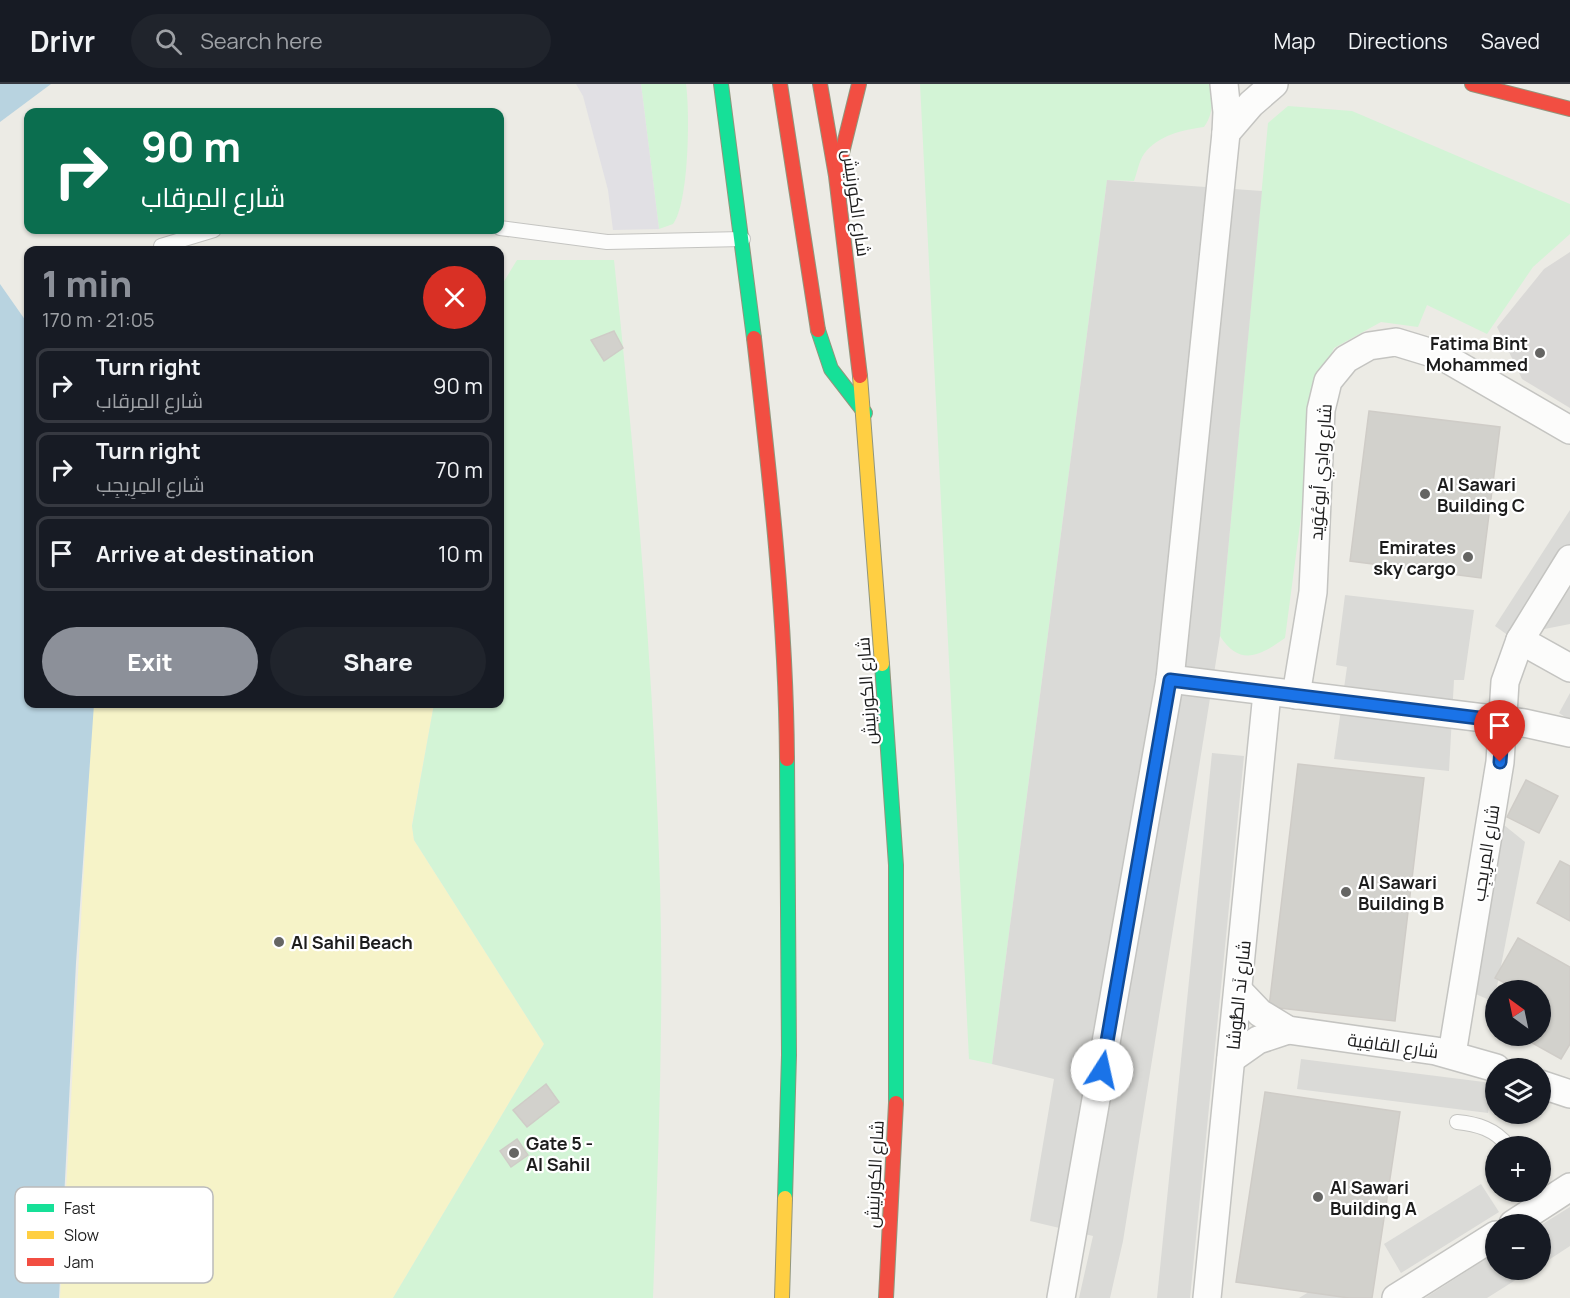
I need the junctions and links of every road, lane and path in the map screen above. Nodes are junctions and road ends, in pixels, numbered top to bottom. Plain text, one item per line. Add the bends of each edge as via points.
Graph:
1 (721, 84) edge
2 (780, 84) edge
3 (820, 84) edge
4 (859, 84) edge
5 (1224, 84) edge
6 (1274, 84) edge
7 (1472, 84) edge
8 (1570, 110) edge
9 (1226, 133) junction
10 (836, 176) junction
11 (504, 229) edge
12 (201, 234) edge
13 (743, 239) junction
14 (161, 246) dead end
15 (865, 413) junction
16 (1570, 430) edge
17 (1570, 559) edge
18 (1520, 640) junction
19 (1570, 668) edge
20 (1170, 680) junction
21 (1268, 693) junction
22 (1296, 695) junction
23 (1503, 721) junction
24 (1570, 733) edge
25 (1238, 990) junction
26 (1288, 1030) junction
27 (1452, 1054) junction
28 (1231, 1059) junction
29 (1485, 1064) edge
30 (1551, 1088) edge
31 (1570, 1094) edge
32 (1457, 1122) dead end
33 (1498, 1136) edge
34 (1553, 1193) edge
35 (1525, 1214) edge
36 (1485, 1242) edge
37 (782, 1298) edge
38 (886, 1298) edge
39 (1061, 1298) edge
40 (1208, 1298) edge
41 (1396, 1298) edge

1 - 13 main road
2 - 15 main road via 815,322 831,369
3 - 10 main road, شارع الكورنيش
4 - 10 main road
5 - 9 street
6 - 9 street
7 - 8 main road
9 - 20 street
10 - 15 main road, شارع الكورنيش
11 - 13 lane via 606,242
12 - 14 lane
13 - 37 main road via 769,472 787,716 789,1055
15 - 38 main road, شارع الكورنيش via 896,866 896,1106
16 - 22 street, شارع وادِي أبوعُوَيد via 1442,356 1419,347 1396,342 1369,346 1346,359 1328,381 1320,410 1313,592
17 - 18 street, شارع المِرِيجِب
18 - 19 street
18 - 23 street, شارع المِرِيجِب via 1505,682
20 - 21 street
20 - 39 street
21 - 22 street
21 - 25 street, شارع نَد الطُّوشا
22 - 23 street
23 - 24 street
23 - 27 street, شارع المِرِيجِب via 1500,762
25 - 26 street, شارع القافِية via 1260,1013
25 - 28 street, شارع نَد الطُّوشا
26 - 27 street, شارع القافِية
26 - 28 street, شارع القافِية via 1258,1040
27 - 29 street, شارع القافِية
28 - 40 street, شارع نَد الطُّوشا
30 - 31 street
32 - 33 lane via 1483,1127
34 - 35 street
36 - 41 street

